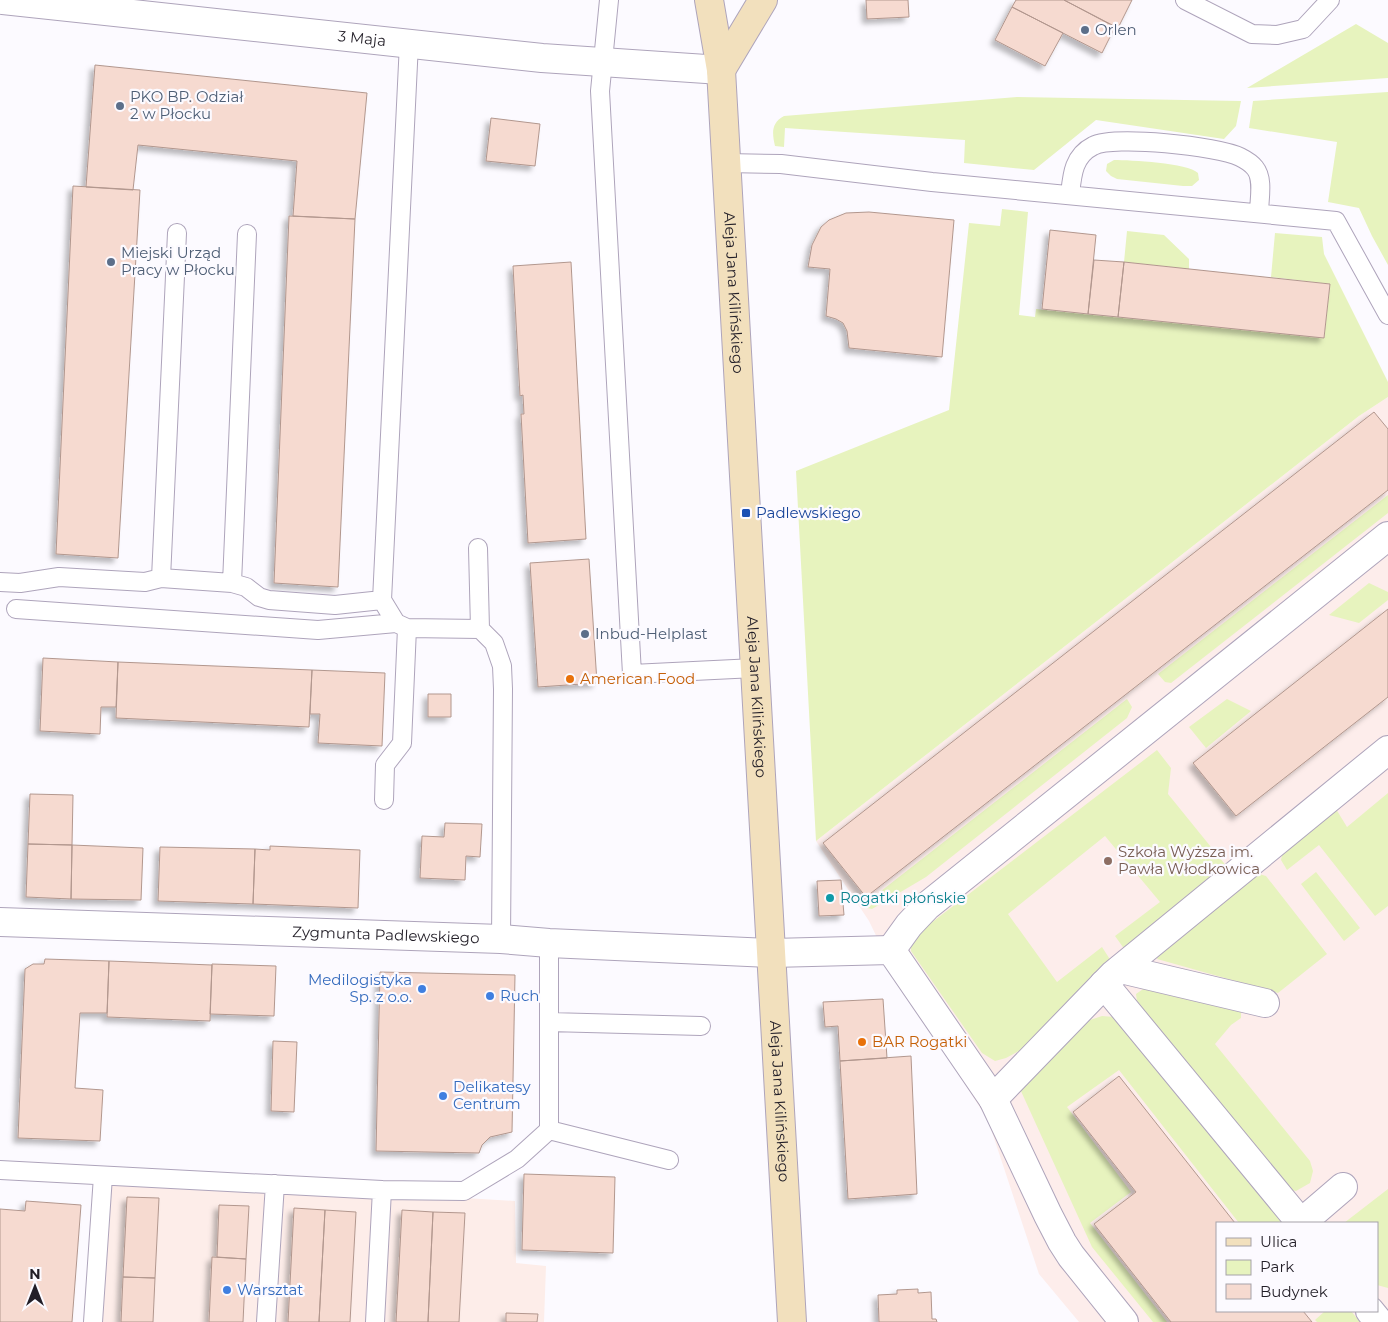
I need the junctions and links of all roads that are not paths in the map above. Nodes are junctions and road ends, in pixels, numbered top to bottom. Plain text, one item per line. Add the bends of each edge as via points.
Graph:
1 (3, 0) edge
2 (609, 0) edge
3 (709, 0) edge
4 (763, 0) edge
5 (1186, 0) edge
6 (1330, 0) edge
7 (409, 43) junction
8 (603, 61) junction
9 (721, 70) junction
10 (726, 163) junction
11 (1070, 195) junction
12 (1259, 213) junction
13 (177, 233) dead end
14 (247, 234) dead end
15 (1388, 315) edge
16 (1388, 536) edge
17 (478, 548) dead end
18 (161, 578) junction
19 (0, 582) edge
20 (232, 583) junction
21 (382, 600) junction
22 (16, 609) dead end
23 (402, 626) junction
24 (480, 629) junction
25 (755, 668) junction
26 (1388, 750) edge
27 (384, 800) dead end
28 (0, 922) edge
29 (501, 939) junction
30 (548, 943) junction
31 (891, 950) junction
32 (772, 953) junction
33 (1112, 976) junction
34 (1265, 1003) dead end
35 (548, 1022) junction
36 (701, 1026) dead end
37 (993, 1099) junction
38 (548, 1130) junction
39 (669, 1160) dead end
40 (0, 1170) edge
41 (103, 1176) junction
42 (275, 1184) junction
43 (1343, 1187) dead end
44 (382, 1190) junction
45 (1300, 1222) edge
46 (1302, 1222) edge
47 (1371, 1312) edge
48 (93, 1322) edge
49 (266, 1322) edge
50 (375, 1322) edge
51 (792, 1322) edge
52 (1124, 1322) edge
53 (1379, 1322) edge

1 - 7 street, 3 Maja
2 - 8 lane
3 - 9 main road, Aleja Jana Kilińskiego
4 - 9 main road
5 - 6 lane via 1252,34 1277,35 1303,29
7 - 8 street, 3 Maja via 542,58
7 - 21 lane
8 - 9 street, 3 Maja
8 - 25 lane via 600,92 632,674
9 - 10 main road, Aleja Jana Kilińskiego
10 - 11 lane via 769,162
10 - 25 main road, Aleja Jana Kilińskiego
11 - 12 lane
11 - 12 lane via 1075,163 1093,145 1160,142 1214,149 1240,157 1256,169 1260,183
12 - 15 lane via 1336,221
13 - 18 lane
14 - 20 lane
16 - 31 street via 927,906
17 - 24 lane
18 - 19 lane via 146,582 59,577 20,583
18 - 20 lane
20 - 21 lane via 269,600 335,605
21 - 23 lane
22 - 23 lane via 318,630
23 - 24 lane
23 - 27 lane via 402,743 385,765
24 - 29 lane via 494,643 502,666
25 - 32 main road, Aleja Jana Kilińskiego
26 - 33 street
28 - 29 street, Zygmunta Padlewskiego
29 - 30 street, Zygmunta Padlewskiego
30 - 32 street, Zygmunta Padlewskiego
30 - 35 lane
31 - 32 street, Zygmunta Padlewskiego
31 - 37 street
32 - 51 main road, Aleja Jana Kilińskiego
33 - 34 street
33 - 37 street
33 - 45 street
35 - 36 lane
35 - 38 lane
37 - 52 street via 1062,1242
38 - 39 lane
38 - 44 lane via 517,1159 464,1191
40 - 41 lane
41 - 42 lane
41 - 48 lane
42 - 44 lane
42 - 49 lane
43 - 46 street
44 - 50 lane
47 - 53 street

